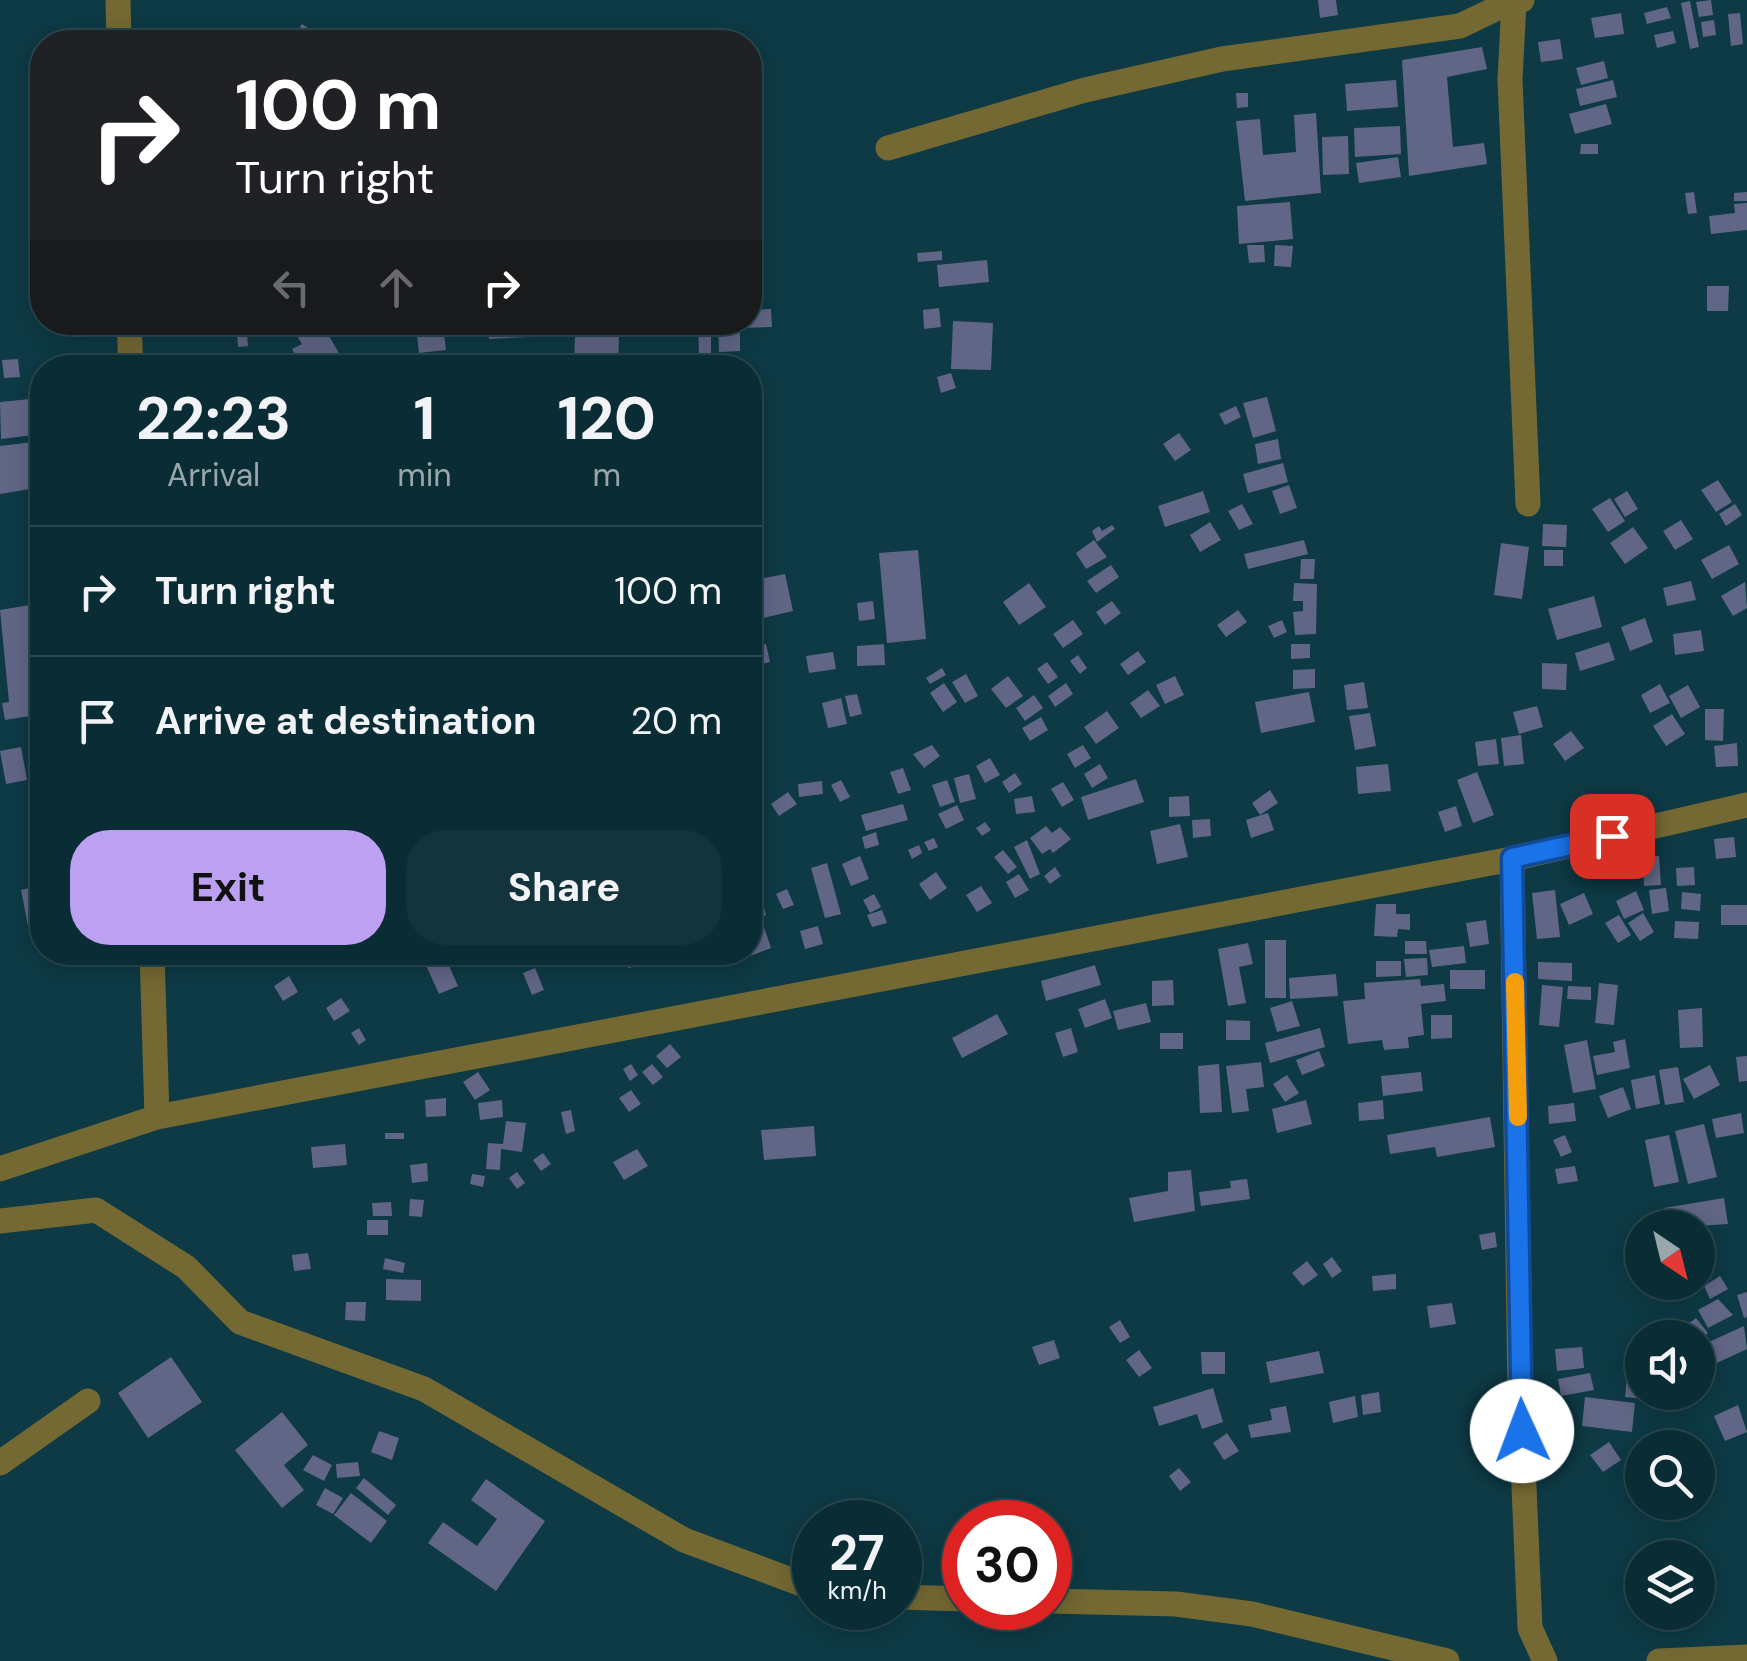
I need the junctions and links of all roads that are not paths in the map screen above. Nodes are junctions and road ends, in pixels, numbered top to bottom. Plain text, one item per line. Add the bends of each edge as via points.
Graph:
1 (118, 0) edge
2 (1516, 1) edge
3 (119, 30) edge
4 (888, 148) dead end
5 (1528, 504) dead end
6 (1747, 805) edge
7 (1512, 858) junction
8 (152, 965) edge
9 (158, 1118) junction
10 (0, 1168) edge
11 (0, 1221) edge
12 (88, 1401) dead end
13 (0, 1463) edge
14 (792, 1580) edge
15 (1072, 1602) edge
16 (1747, 1657) edge
17 (1447, 1661) edge
18 (1545, 1661) edge
19 (1659, 1661) edge

1 - 3 street
2 - 4 street via 1460,26 1222,58 1119,82
2 - 5 street via 1510,80
6 - 7 street
7 - 9 street
7 - 18 street via 1521,1412 1530,1628
8 - 9 street
9 - 10 street
11 - 14 street via 96,1210 186,1267 240,1322 424,1389 684,1540
12 - 13 street
15 - 17 street via 1252,1614
16 - 19 street

